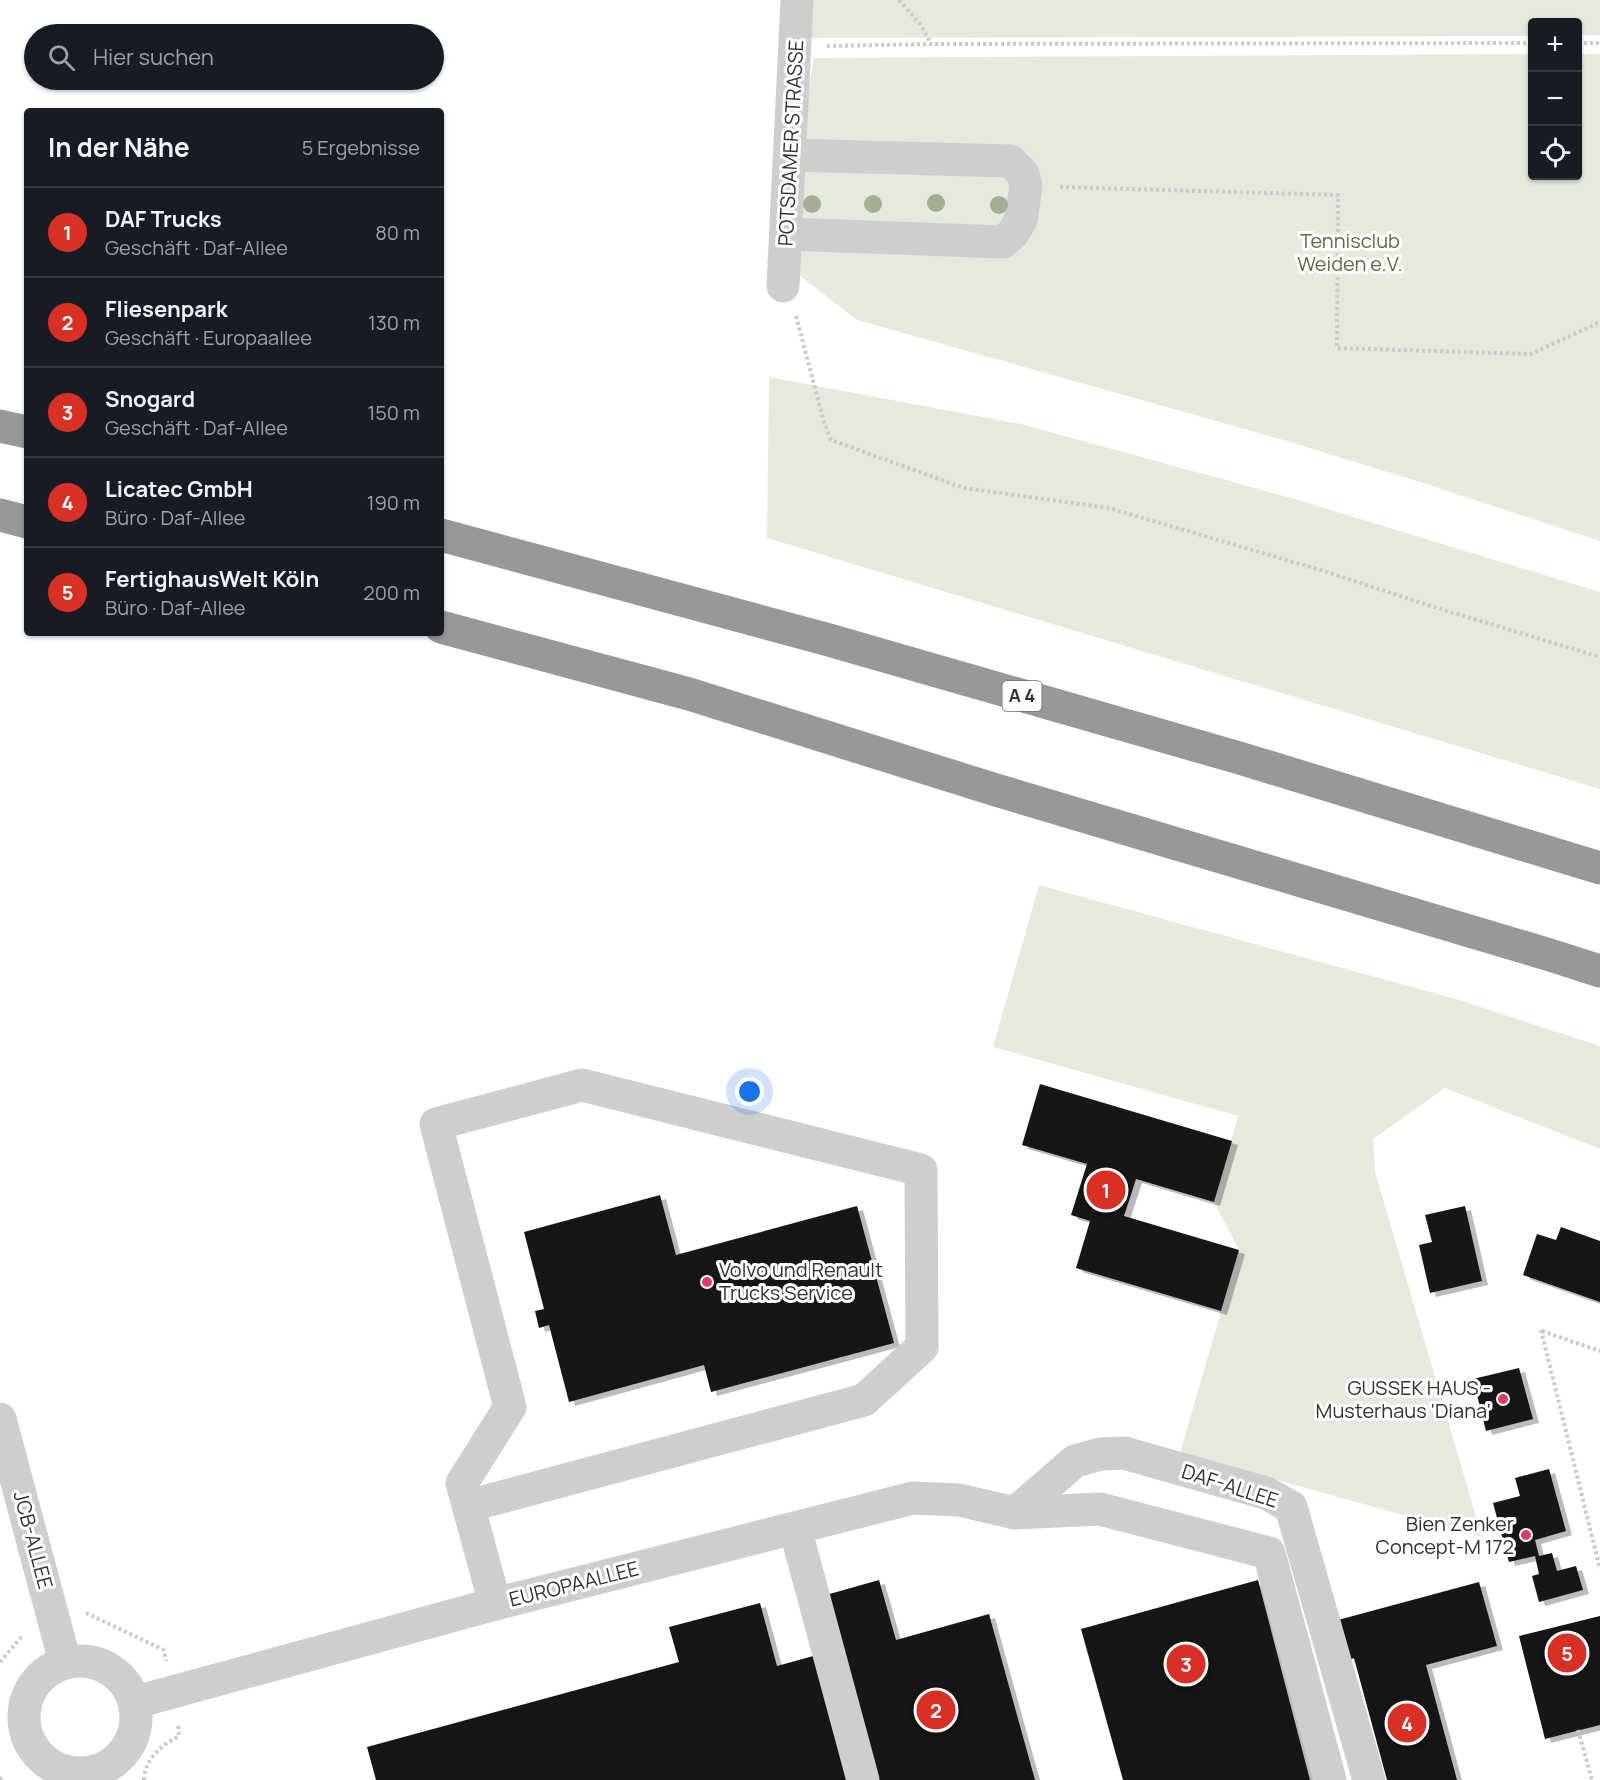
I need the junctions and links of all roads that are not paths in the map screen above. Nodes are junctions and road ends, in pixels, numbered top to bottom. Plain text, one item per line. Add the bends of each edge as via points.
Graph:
1 (797, 0) edge
2 (790, 155) junction
3 (786, 234) junction
4 (783, 286) road end
5 (0, 426) edge
6 (24, 431) edge
7 (0, 515) edge
8 (24, 521) edge
9 (444, 537) edge
10 (444, 628) edge
11 (1600, 868) edge
12 (1600, 971) edge
13 (0, 1419) edge
14 (468, 1506) junction
15 (1016, 1513) junction
16 (795, 1527) junction
17 (495, 1604) junction
18 (65, 1662) junction
19 (136, 1702) junction
20 (13, 1737) edge
21 (95, 1776) edge
22 (863, 1780) edge
23 (1330, 1780) edge
24 (1369, 1780) edge

1 - 2 street, POTSDAMER STRASSE
2 - 3 street, POTSDAMER STRASSE
2 - 3 street via 1010,161 1023,174 1026,186 1021,220 1003,242
3 - 4 street, POTSDAMER STRASSE
5 - 6 highway
7 - 8 highway
9 - 11 highway, A 4 via 829,639
10 - 12 highway via 689,694 1007,794
13 - 18 street, JCB-ALLEE
14 - 14 street via 462,1483 510,1407 436,1124 582,1085 921,1170 922,1347 864,1400
14 - 17 street
15 - 16 street, EUROPAALLEE via 959,1500 913,1498
15 - 23 street, EUROPAALLEE via 1100,1509 1269,1553
15 - 24 street, DAF-ALLEE via 1075,1461 1124,1453 1266,1493 1290,1507
16 - 17 street, EUROPAALLEE
16 - 22 street
17 - 19 street, EUROPAALLEE
18 - 19 street via 87,1660 109,1667 126,1682
18 - 20 street via 35,1682
19 - 21 street via 133,1738 124,1754
20 - 21 street via 52,1766

